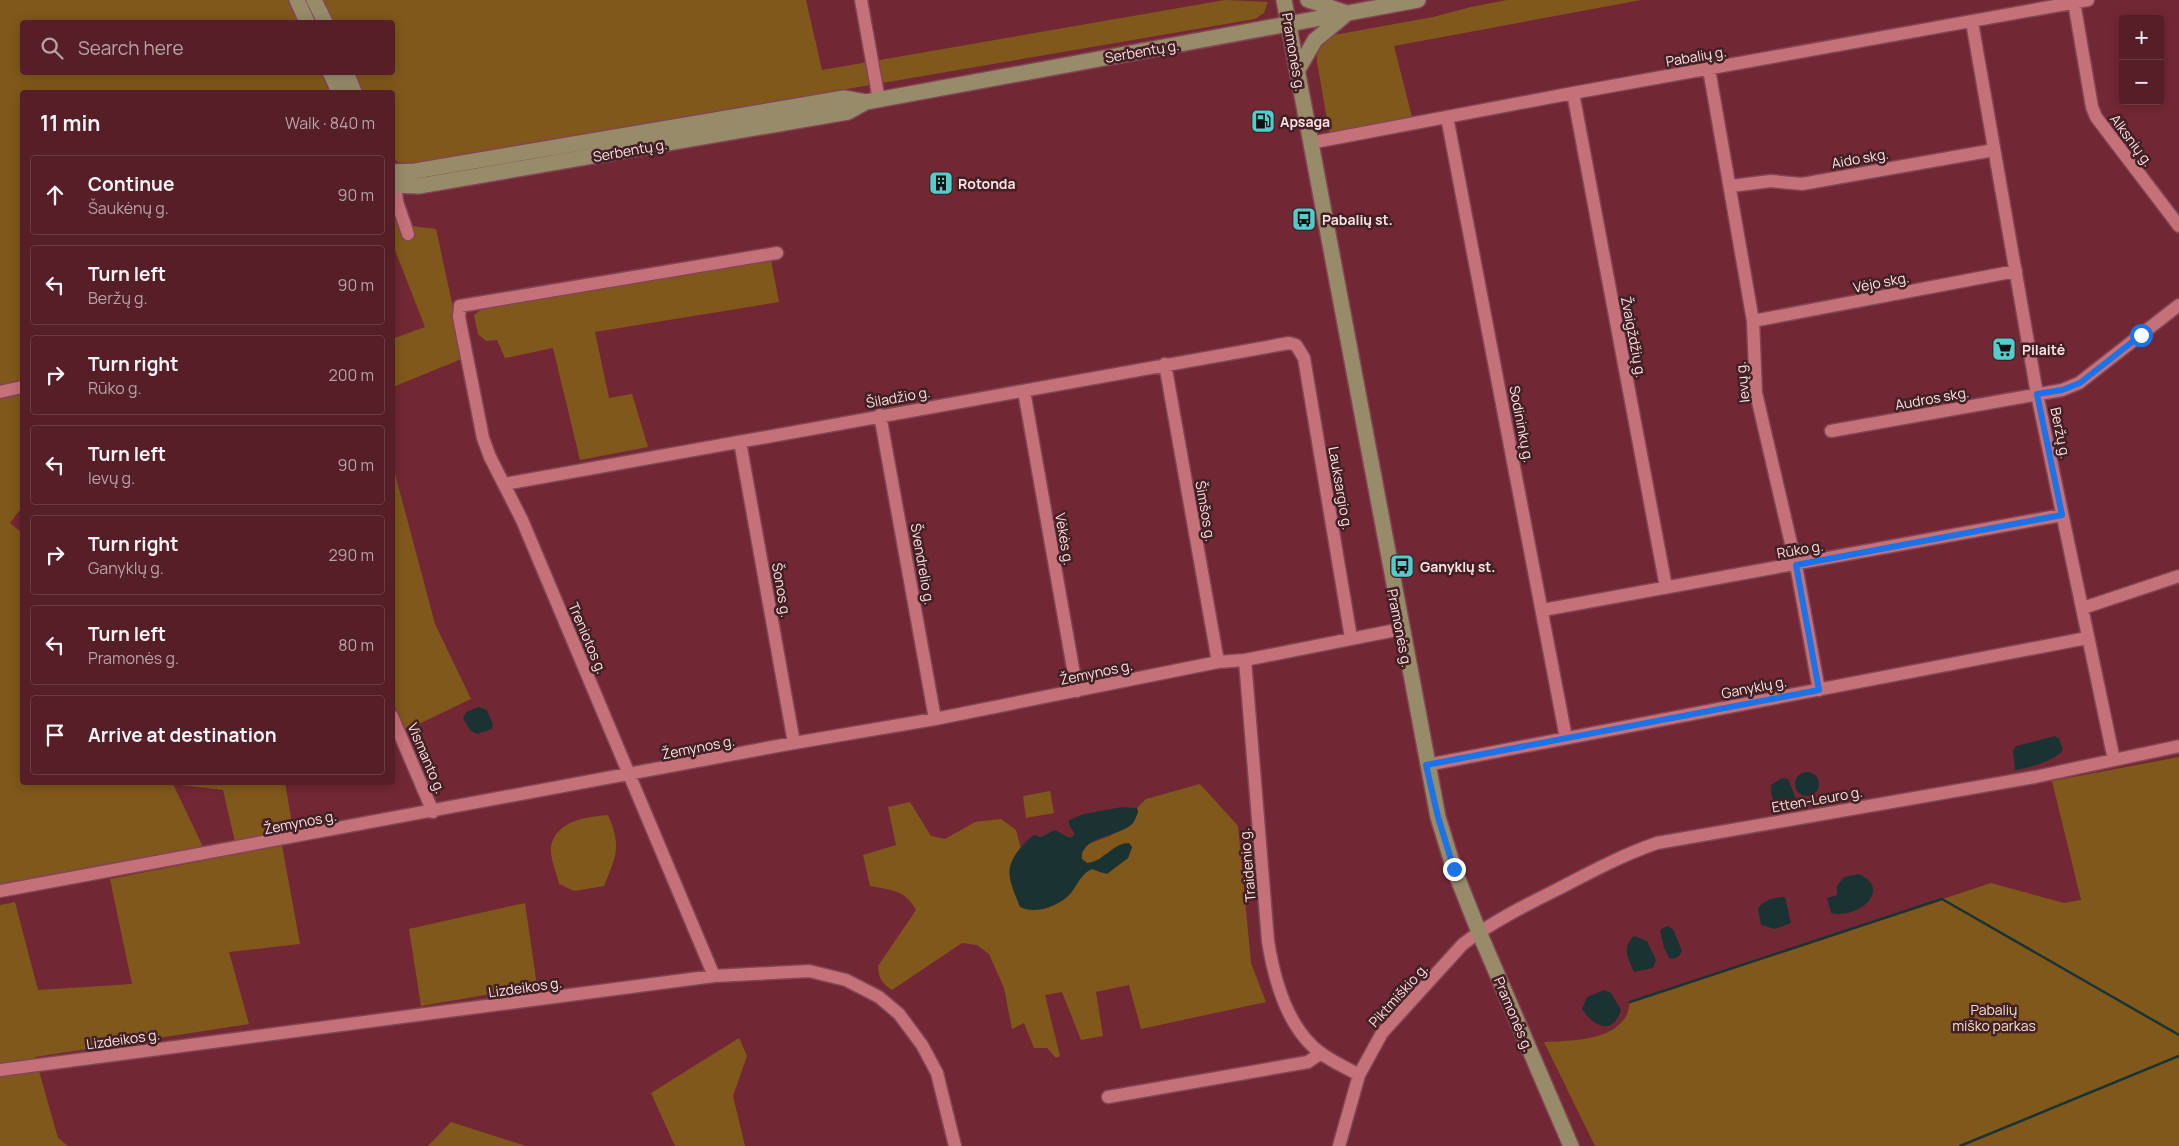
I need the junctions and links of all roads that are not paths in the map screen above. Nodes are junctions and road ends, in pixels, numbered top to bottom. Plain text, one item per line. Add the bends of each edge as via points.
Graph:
1 (297, 0) edge
2 (314, 0) edge
3 (861, 0) edge
4 (1284, 0) edge
5 (1308, 0) edge
6 (1418, 0) edge
7 (2088, 0) edge
8 (2074, 2) junction
9 (1348, 13) junction
10 (306, 20) edge
11 (324, 20) edge
12 (1972, 22) junction
13 (1288, 24) junction
14 (1709, 68) junction
15 (1297, 71) junction
16 (331, 75) edge
17 (347, 75) edge
18 (338, 90) edge
19 (353, 90) edge
20 (1573, 93) junction
21 (872, 101) junction
22 (1447, 117) junction
23 (1310, 143) junction
24 (1994, 150) junction
25 (395, 181) edge
26 (1731, 186) junction
27 (395, 195) edge
28 (2179, 226) edge
29 (408, 234) dead end
30 (778, 253) dead end
31 (2016, 272) junction
32 (2179, 305) edge
33 (1752, 321) junction
34 (1296, 344) joint
35 (1165, 364) junction
36 (20, 387) edge
37 (1024, 391) junction
38 (0, 392) edge
39 (2037, 394) junction
40 (880, 415) junction
41 (1831, 432) dead end
42 (740, 442) junction
43 (505, 484) junction
44 (2062, 515) junction
45 (1796, 565) junction
46 (2179, 576) edge
47 (1666, 587) junction
48 (2083, 608) junction
49 (1543, 610) junction
50 (1401, 629) junction
51 (1351, 638) junction
52 (2087, 638) junction
53 (1245, 660) junction
54 (1218, 662) junction
55 (1819, 690) junction
56 (1077, 692) junction
57 (936, 719) junction
58 (395, 723) edge
59 (1566, 738) junction
60 (794, 743) junction
61 (2179, 746) edge
62 (2114, 760) junction
63 (1426, 765) junction
64 (629, 775) junction
65 (433, 812) junction
66 (0, 891) edge
67 (1479, 932) junction
68 (714, 976) junction
69 (1321, 1053) junction
70 (0, 1070) edge
71 (1359, 1075) junction
72 (1108, 1097) dead end
73 (956, 1146) edge
74 (1339, 1146) edge
75 (1571, 1146) edge

1 - 10 main road
2 - 11 main road
3 - 21 street
4 - 13 main road, Pramonės g.
5 - 9 main road
6 - 9 main road, Serbentų g.
7 - 8 street, Pabalių g.
8 - 12 street, Pabalių g.
8 - 28 street, Alksnių g. via 2096,117
9 - 13 main road, Serbentų g.
9 - 15 main road via 1315,40
12 - 14 street, Pabalių g.
12 - 24 street, Beržų g.
13 - 15 main road, Pramonės g.
13 - 21 main road, Serbentų g.
14 - 20 street, Pabalių g.
14 - 26 street, Ievų g.
15 - 23 main road, Pramonės g.
16 - 18 main road
17 - 19 main road
20 - 22 street, Pabalių g.
20 - 47 street, Žvaigždžių g.
21 - 25 main road, Serbentų g. via 848,112 418,186
22 - 23 street, Pabalių g.
22 - 49 street, Sodininkų g.
23 - 50 main road, Pramonės g.
24 - 26 street, Aido skg. via 1802,184 1771,181
24 - 31 street, Beržų g.
26 - 33 street, Ievų g.
27 - 29 street
30 - 43 street, Treniotos g. via 460,306 459,317 483,438
31 - 33 street, Vėjo skg.
31 - 39 street, Beržų g.
32 - 39 street, Audros skg. via 2080,383
33 - 45 street, Ievų g. via 1756,393
34 - 35 street, Šiladžio g.
34 - 51 street, Lauksargio g. via 1304,358
35 - 37 street, Šiladžio g.
35 - 54 street, Šimšos g.
36 - 38 street
37 - 40 street, Šiladžio g.
37 - 56 street, Vėkės g.
39 - 41 street, Audros skg.
39 - 44 street, Beržų g.
40 - 42 street, Šiladžio g.
40 - 57 street, Švendrelio g.
42 - 43 street, Šiladžio g.
42 - 60 street, Šonos g.
43 - 64 street, Treniotos g.
44 - 45 street, Rūko g.
44 - 48 street, Beržų g.
45 - 47 street, Rūko g.
45 - 55 street, Ievų g.
46 - 48 street
47 - 49 street, Rūko g.
48 - 52 street, Beržų g.
49 - 59 street, Sodininkų g.
50 - 51 street, Žemynos g.
50 - 63 main road, Pramonės g.
51 - 53 street, Žemynos g.
52 - 55 street, Ganyklų g.
52 - 62 street, Beržų g.
53 - 54 street, Žemynos g.
53 - 69 street, Traidenio g. via 1273,973 1294,1020
54 - 56 street, Žemynos g.
55 - 59 street, Ganyklų g.
56 - 57 street, Žemynos g.
57 - 60 street, Žemynos g.
58 - 65 street, Vismanto g.
59 - 63 street, Ganyklų g.
60 - 64 street, Žemynos g.
61 - 62 street, Etten-Leuro g.
62 - 67 street, Etten-Leuro g. via 2036,777 1657,843 1584,875
63 - 67 main road, Pramonės g. via 1444,841
64 - 65 street, Žemynos g.
64 - 68 street, Treniotos g.
65 - 66 street, Žemynos g.
67 - 71 street, Piktmiškio g. via 1463,944 1382,1033
67 - 75 main road, Pramonės g.
68 - 70 street, Lizdeikos g.
68 - 73 street, Lizdeikos g. via 809,971 846,980 879,997 899,1014 930,1059 937,1073
69 - 71 street, Traidenio g.
69 - 72 street via 1308,1062
71 - 74 street, Piktmiškio g.

